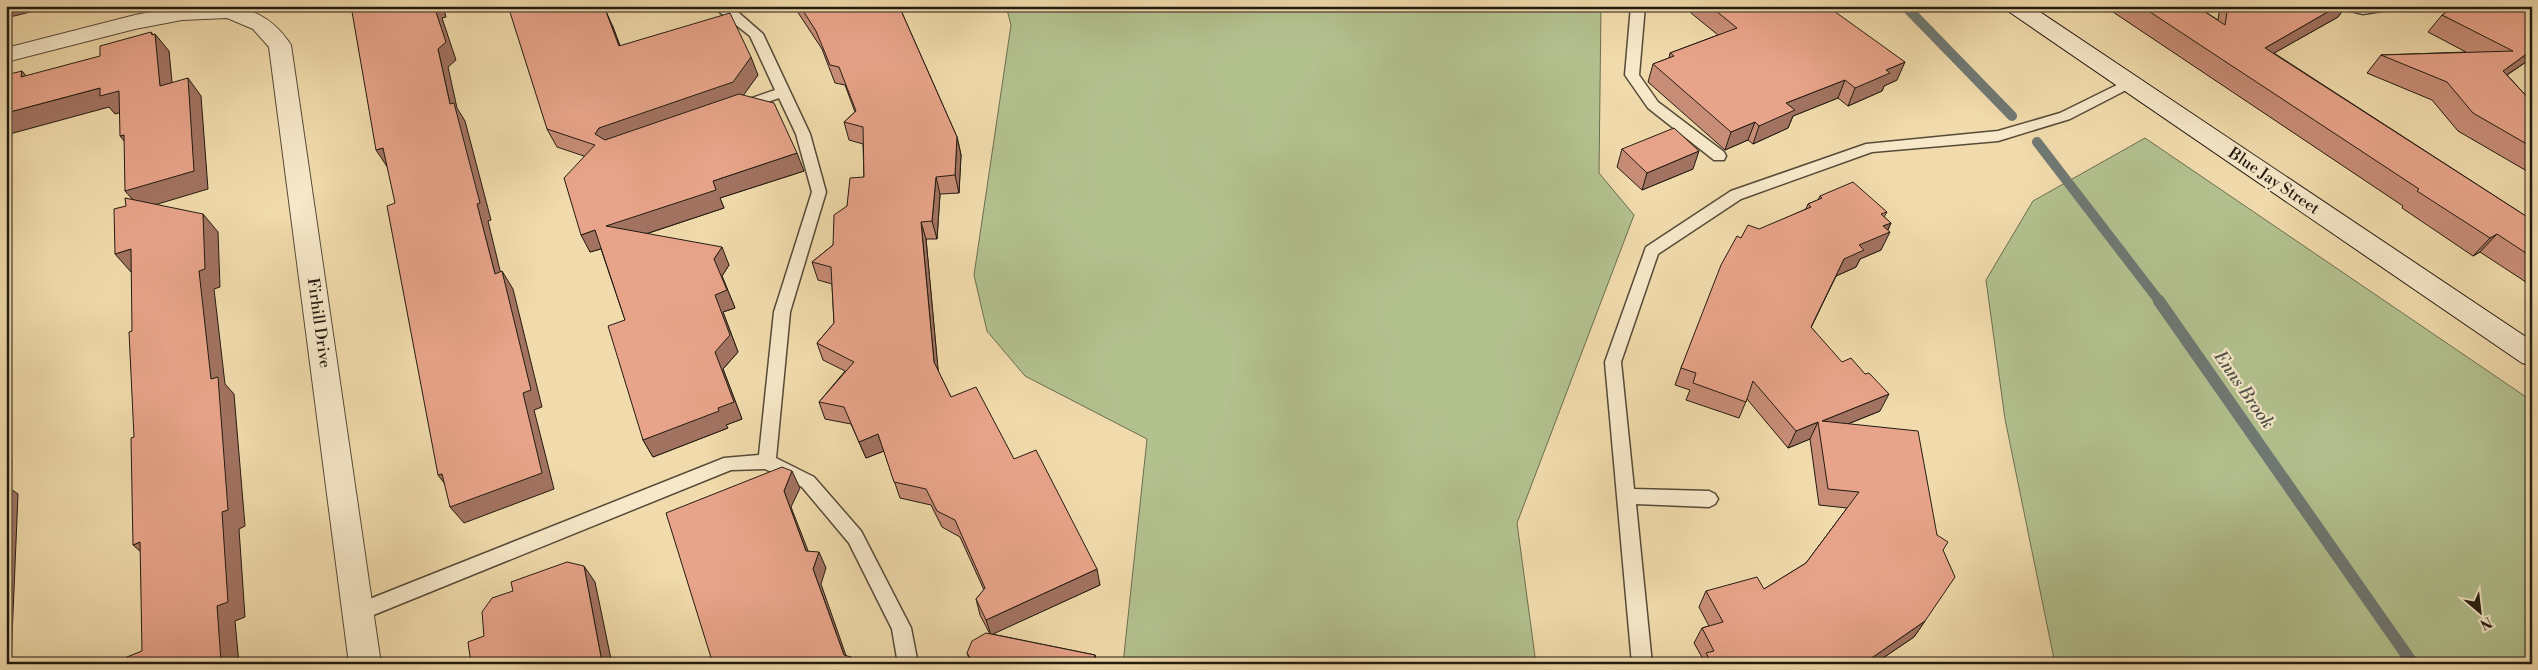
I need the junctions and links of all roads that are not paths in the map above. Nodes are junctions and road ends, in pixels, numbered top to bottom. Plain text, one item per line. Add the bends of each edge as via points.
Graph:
1 (718, 6) edge
2 (1638, 6) edge
3 (2016, 6) edge
4 (2348, 6) edge
5 (2378, 6) edge
6 (232, 8) edge
7 (6, 55) edge
8 (2129, 83) junction
9 (783, 92) junction
10 (729, 111) edge
11 (1719, 156) dead end
12 (2532, 355) edge
13 (767, 462) junction
14 (1626, 496) junction
15 (1709, 498) dead end
16 (359, 612) junction
17 (365, 664) edge
18 (908, 664) edge
19 (1642, 664) edge

1 - 9 lane via 756,34
2 - 11 lane via 1632,75 1653,104
3 - 8 street, Blue Jay Street
4 - 5 lane via 2364,10
6 - 7 street via 135,22
6 - 16 street, Firhill Drive via 262,24 280,45
8 - 12 street, Blue Jay Street
8 - 14 lane via 2065,116 1998,136 1871,147 1736,195 1651,251 1613,362
9 - 10 lane
9 - 13 lane via 803,134 819,192 782,312
13 - 16 lane via 730,463
13 - 18 lane via 808,482 855,537 901,628
14 - 15 lane
14 - 19 lane
16 - 17 street, Firhill Drive

